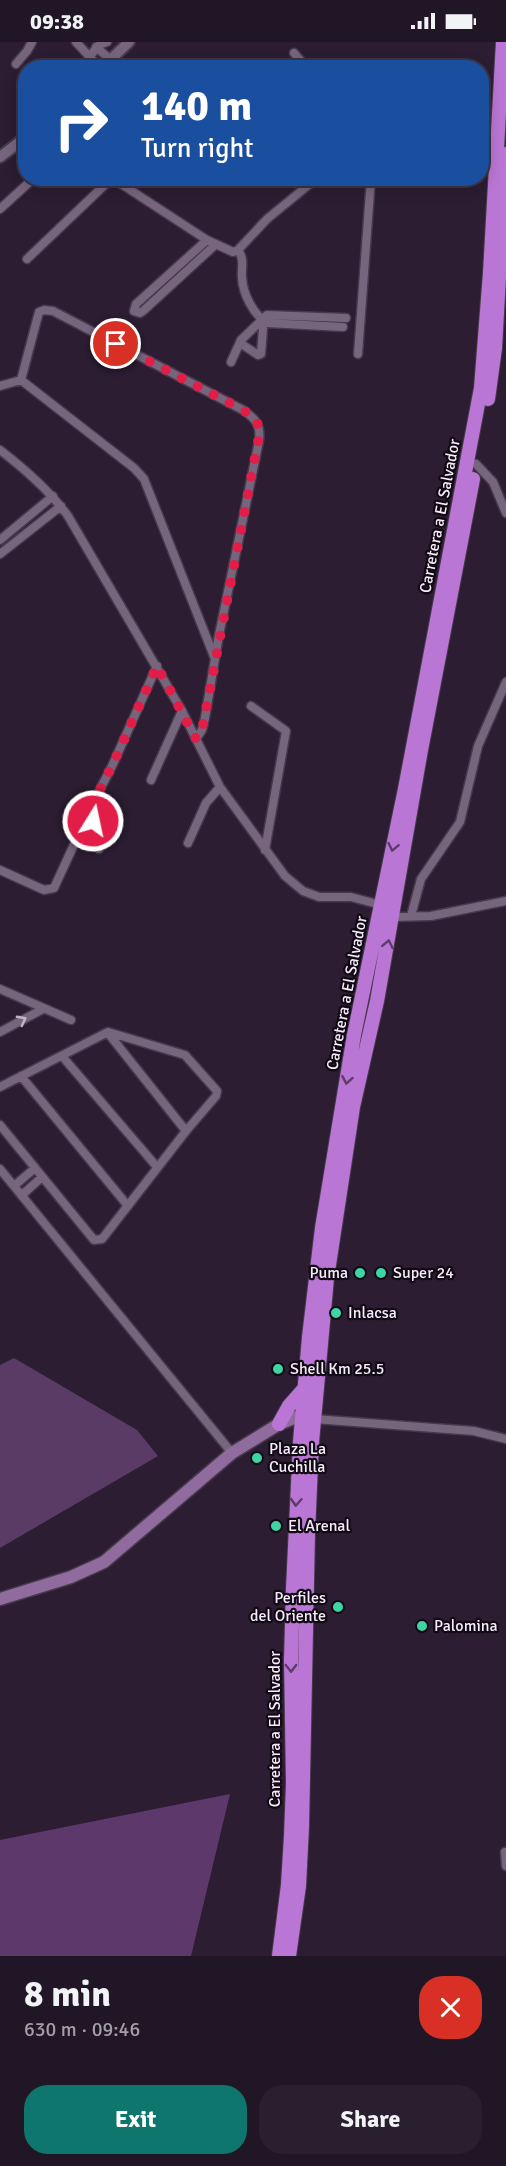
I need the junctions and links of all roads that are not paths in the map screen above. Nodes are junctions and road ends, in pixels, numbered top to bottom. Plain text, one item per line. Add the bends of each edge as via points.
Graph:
1 (32, 42) edge
2 (76, 42) edge
3 (107, 42) edge
4 (129, 42) edge
5 (503, 42) edge
6 (99, 44) edge
7 (294, 53) dead end
8 (90, 57) junction
9 (19, 60) edge
10 (93, 60) edge
11 (111, 60) joint
12 (300, 60) edge
13 (18, 62) edge
14 (16, 64) dead end
15 (18, 143) edge
16 (506, 154) edge
17 (0, 157) edge
18 (25, 186) edge
19 (104, 186) edge
20 (124, 186) edge
21 (307, 186) edge
22 (370, 186) edge
23 (0, 209) edge
24 (211, 242) junction
25 (238, 250) junction
26 (27, 259) dead end
27 (261, 320) junction
28 (345, 323) dead end
29 (240, 343) junction
30 (358, 354) dead end
31 (231, 362) dead end
32 (21, 380) junction
33 (0, 386) edge
34 (0, 450) edge
35 (476, 464) junction
36 (53, 496) junction
37 (60, 506) junction
38 (506, 513) edge
39 (0, 540) edge
40 (0, 554) edge
41 (215, 660) junction
42 (157, 666) junction
43 (506, 682) edge
44 (251, 706) dead end
45 (182, 711) junction
46 (196, 739) junction
47 (151, 780) dead end
48 (220, 787) junction
49 (90, 809) junction
50 (188, 843) dead end
51 (99, 849) dead end
52 (265, 850) junction
53 (0, 870) edge
54 (506, 900) edge
55 (381, 905) junction
56 (411, 916) junction
57 (393, 917) junction
58 (374, 936) junction
59 (0, 989) edge
60 (376, 1006) junction
61 (43, 1009) junction
62 (71, 1020) dead end
63 (0, 1032) edge
64 (108, 1032) junction
65 (62, 1056) junction
66 (21, 1076) junction
67 (0, 1088) edge
68 (0, 1125) edge
69 (186, 1131) junction
70 (157, 1167) junction
71 (35, 1168) junction
72 (0, 1169) edge
73 (42, 1177) junction
74 (14, 1186) junction
75 (22, 1195) junction
76 (128, 1206) junction
77 (304, 1389) junction
78 (305, 1420) junction
79 (281, 1423) junction
80 (506, 1439) edge
81 (232, 1453) junction
82 (293, 1589) junction
83 (0, 1599) edge
84 (306, 1647) junction
85 (505, 1852) edge
86 (506, 1866) edge
87 (279, 1956) edge
88 (289, 1956) edge

1 - 9 street
2 - 8 street
3 - 6 street
4 - 11 street
5 -> 55 highway, Carretera a El Salvador via 481,388
6 - 8 street
6 - 11 street
7 - 12 street
8 - 10 street
13 - 14 street
15 - 17 street
16 - 35 highway, Carretera a El Salvador via 495,348
18 - 23 street
19 - 26 street
20 - 24 street
21 - 25 street via 267,219
22 - 30 street
24 - 24 street via 143,311 134,311 136,304
24 - 25 street via 233,252
25 - 27 street via 244,262 242,278 247,297
27 - 28 street
27 - 29 street
27 - 29 street via 261,354
29 - 31 street
32 - 33 street
32 - 41 street via 108,446 144,479
32 - 41 street via 39,312 53,311 256,419 260,441
34 - 36 street
35 - 38 street via 493,482
35 - 57 highway, Carretera a El Salvador
36 - 37 street
36 - 39 street
37 - 40 street
37 - 42 street
41 - 46 street via 204,724
42 - 45 street
42 - 49 street
43 - 56 street via 478,746 460,822 421,879
44 - 52 street via 286,731
45 - 46 street
45 - 47 street
46 - 48 street
48 - 50 street via 206,803
48 - 52 street
49 - 51 street
49 - 53 street via 54,888 44,890
52 - 55 street via 285,876 303,891 319,897 351,897
54 - 56 street via 431,916
55 - 58 highway, Carretera a El Salvador
56 - 57 street
60 -> 57 highway, Carretera a El Salvador
58 - 60 highway via 375,957 365,1007
58 -> 77 highway, Carretera a El Salvador via 327,1198
59 - 61 street
60 - 78 highway, Carretera a El Salvador via 353,1107
61 - 62 street
63 -> 61 street
64 - 65 street
64 - 69 street
64 - 69 street via 185,1055 214,1086 216,1096
65 - 66 street
65 - 70 street
66 - 67 street
66 - 76 street
68 - 71 street
69 - 70 street
70 - 76 street
71 - 73 street
71 - 74 street
72 - 74 street
73 - 75 street
73 - 76 street via 94,1240 102,1239
74 - 75 street
75 - 81 street
77 - 78 highway, Carretera a El Salvador
77 - 79 highway
78 - 79 highway
78 - 80 street via 474,1431
78 -> 82 highway, Carretera a El Salvador
78 - 84 highway, Carretera a El Salvador
79 - 81 main road
81 - 83 main road via 104,1562 71,1577
82 - 84 highway via 297,1646
82 -> 87 highway, Carretera a El Salvador via 292,1804
84 - 88 highway, Carretera a El Salvador via 299,1887
85 - 86 street

